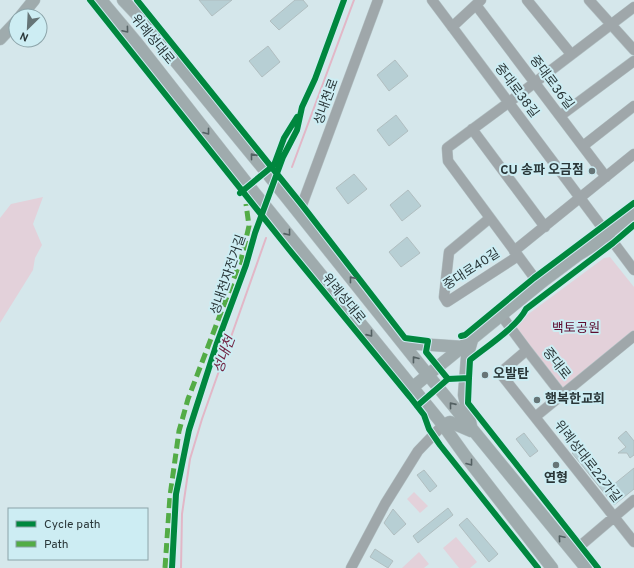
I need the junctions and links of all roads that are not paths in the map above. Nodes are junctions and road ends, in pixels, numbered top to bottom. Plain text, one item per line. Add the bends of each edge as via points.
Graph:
1 (34, 0) edge
2 (101, 0) edge
3 (123, 0) edge
4 (378, 0) edge
5 (432, 0) edge
6 (527, 0) edge
7 (589, 0) edge
8 (479, 2) edge
9 (634, 7) edge
10 (28, 8) edge
11 (611, 24) junction
12 (452, 28) junction
13 (8, 31) edge
14 (0, 40) edge
15 (634, 50) edge
16 (571, 54) junction
17 (634, 61) edge
18 (535, 82) junction
19 (508, 103) junction
20 (634, 106) edge
21 (560, 116) junction
22 (472, 129) junction
23 (583, 146) junction
24 (634, 154) edge
25 (606, 177) junction
26 (580, 198) junction
27 (634, 212) edge
28 (299, 213) junction
29 (490, 218) junction
30 (545, 227) junction
31 (607, 234) junction
32 (516, 253) junction
33 (634, 270) edge
34 (539, 284) junction
35 (501, 315) junction
36 (634, 336) edge
37 (403, 342) junction
38 (468, 343) junction
39 (527, 350) junction
40 (428, 375) junction
41 (413, 388) junction
42 (562, 395) junction
43 (535, 417) junction
44 (442, 425) junction
45 (475, 433) junction
46 (459, 448) junction
47 (634, 500) edge
48 (613, 517) junction
49 (634, 542) edge
50 (573, 552) junction
51 (351, 568) edge
52 (552, 568) edge
53 (586, 568) edge

1 - 10 main road
2 -> 41 main road, 위례성대로
28 -> 3 main road, 위례성대로
4 - 28 street, 성내천로
5 - 12 street, 중대로38길
6 - 16 street
7 - 11 street
8 - 12 street
8 - 18 street, 중대로36길
9 - 11 street, 중대로40길
11 - 15 street
11 - 16 street, 중대로40길
12 - 19 street, 중대로38길
13 - 14 main road
16 - 18 street, 중대로40길
17 - 21 street
18 - 19 street, 중대로40길
18 - 21 street, 중대로36길
19 - 22 street, 중대로40길
19 - 26 street, 중대로38길
20 - 23 street
21 - 23 street, 중대로36길
22 - 29 street, 중대로40길 via 447,148 448,161
22 - 30 street
23 - 25 street, 중대로36길
24 - 25 street
25 - 26 street
26 - 30 street
26 - 31 street, 중대로38길
27 - 31 main road
37 -> 28 main road, 위례성대로
29 - 32 street, 중대로40길
29 - 32 street, 중대로40길 via 449,252 444,297 447,302
30 - 32 street
31 - 33 street, 중대로38길
31 - 34 main road
32 - 34 street, 중대로40길
34 - 35 main road
35 - 38 main road
35 - 39 street
36 - 42 street
37 - 38 main road
40 -> 37 main road, 위례성대로
38 - 40 main road
38 - 45 main road via 464,395
39 - 42 street, 중대로
39 - 43 street, 위례성대로22가길 via 500,373
40 - 41 main road
45 -> 40 main road, 위례성대로
41 - 44 main road, 위례성대로
42 - 43 street
43 - 48 street, 위례성대로22가길
44 - 45 main road via 450,422
44 - 46 main road, 위례성대로
44 - 51 street via 418,451 385,504
45 - 46 main road via 464,435
50 -> 45 main road, 위례성대로
46 -> 52 main road, 위례성대로
47 - 48 street
48 - 49 street, 위례성대로22가길
48 - 50 street
50 - 53 main road, 위례성대로

